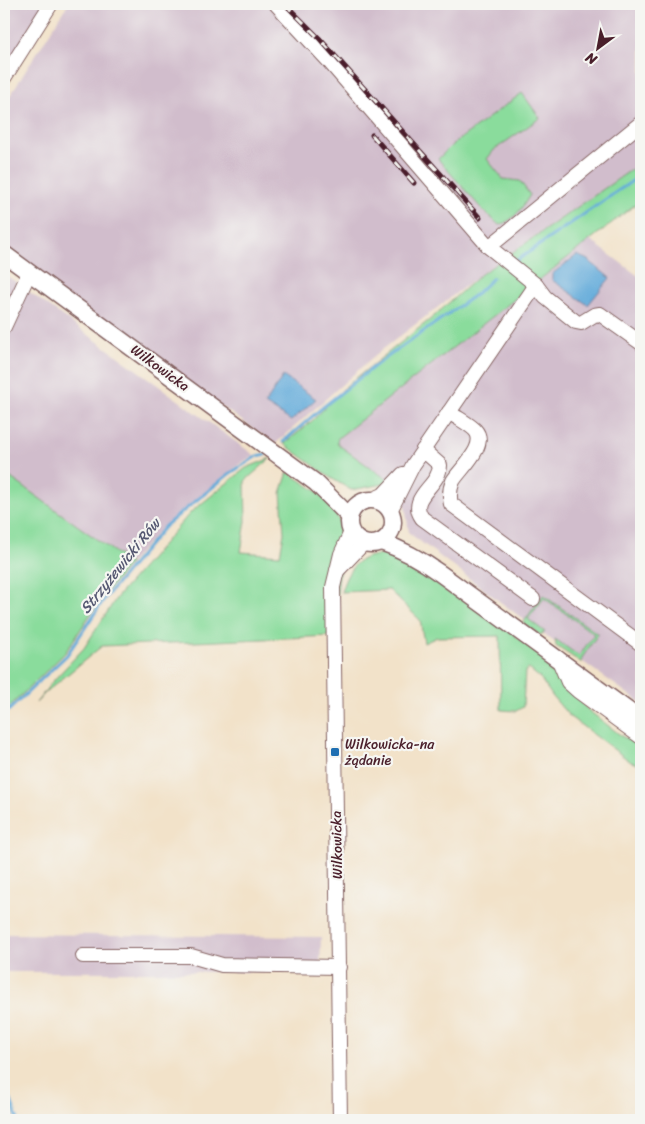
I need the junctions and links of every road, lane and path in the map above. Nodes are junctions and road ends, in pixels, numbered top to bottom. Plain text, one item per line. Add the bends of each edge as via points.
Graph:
1 (51, 4) edge
2 (281, 5) edge
3 (4, 78) edge
4 (641, 123) edge
5 (489, 247) junction
6 (4, 254) edge
7 (30, 273) junction
8 (536, 285) junction
9 (4, 327) edge
10 (641, 343) edge
11 (449, 412) junction
12 (423, 450) junction
13 (413, 465) junction
14 (358, 513) junction
15 (392, 518) junction
16 (381, 542) junction
17 (364, 543) junction
18 (427, 564) junction
19 (337, 571) junction
20 (533, 600) dead end
21 (641, 644) edge
22 (558, 658) junction
23 (641, 720) edge
24 (641, 737) edge
25 (82, 956) dead end
26 (339, 967) junction
27 (340, 1120) edge

1 - 3 street
2 - 5 street
4 - 5 street
5 - 8 street
6 - 7 main road, Wilkowicka
7 - 9 street
7 - 14 main road, Wilkowicka
8 - 10 street via 576,322 600,314
8 - 11 street
11 - 12 street
11 - 21 street via 476,431 479,439 477,448 453,482 449,496 451,504
12 - 13 street
12 - 20 street via 440,466 440,472 417,503 417,512
13 - 14 street via 383,495
13 - 15 street
14 - 15 main road via 383,503
14 - 17 main road via 354,537
14 - 19 street, Wilkowicka
15 - 16 main road via 388,536
15 - 18 main road via 398,535
16 - 17 main road
16 - 18 main road
17 - 19 street
18 - 22 main road
19 - 26 street, Wilkowicka via 333,587 333,636
22 - 23 main road
22 - 24 street via 568,682 578,692
25 - 26 street via 191,956 222,965
26 - 27 street, Wilkowicka

